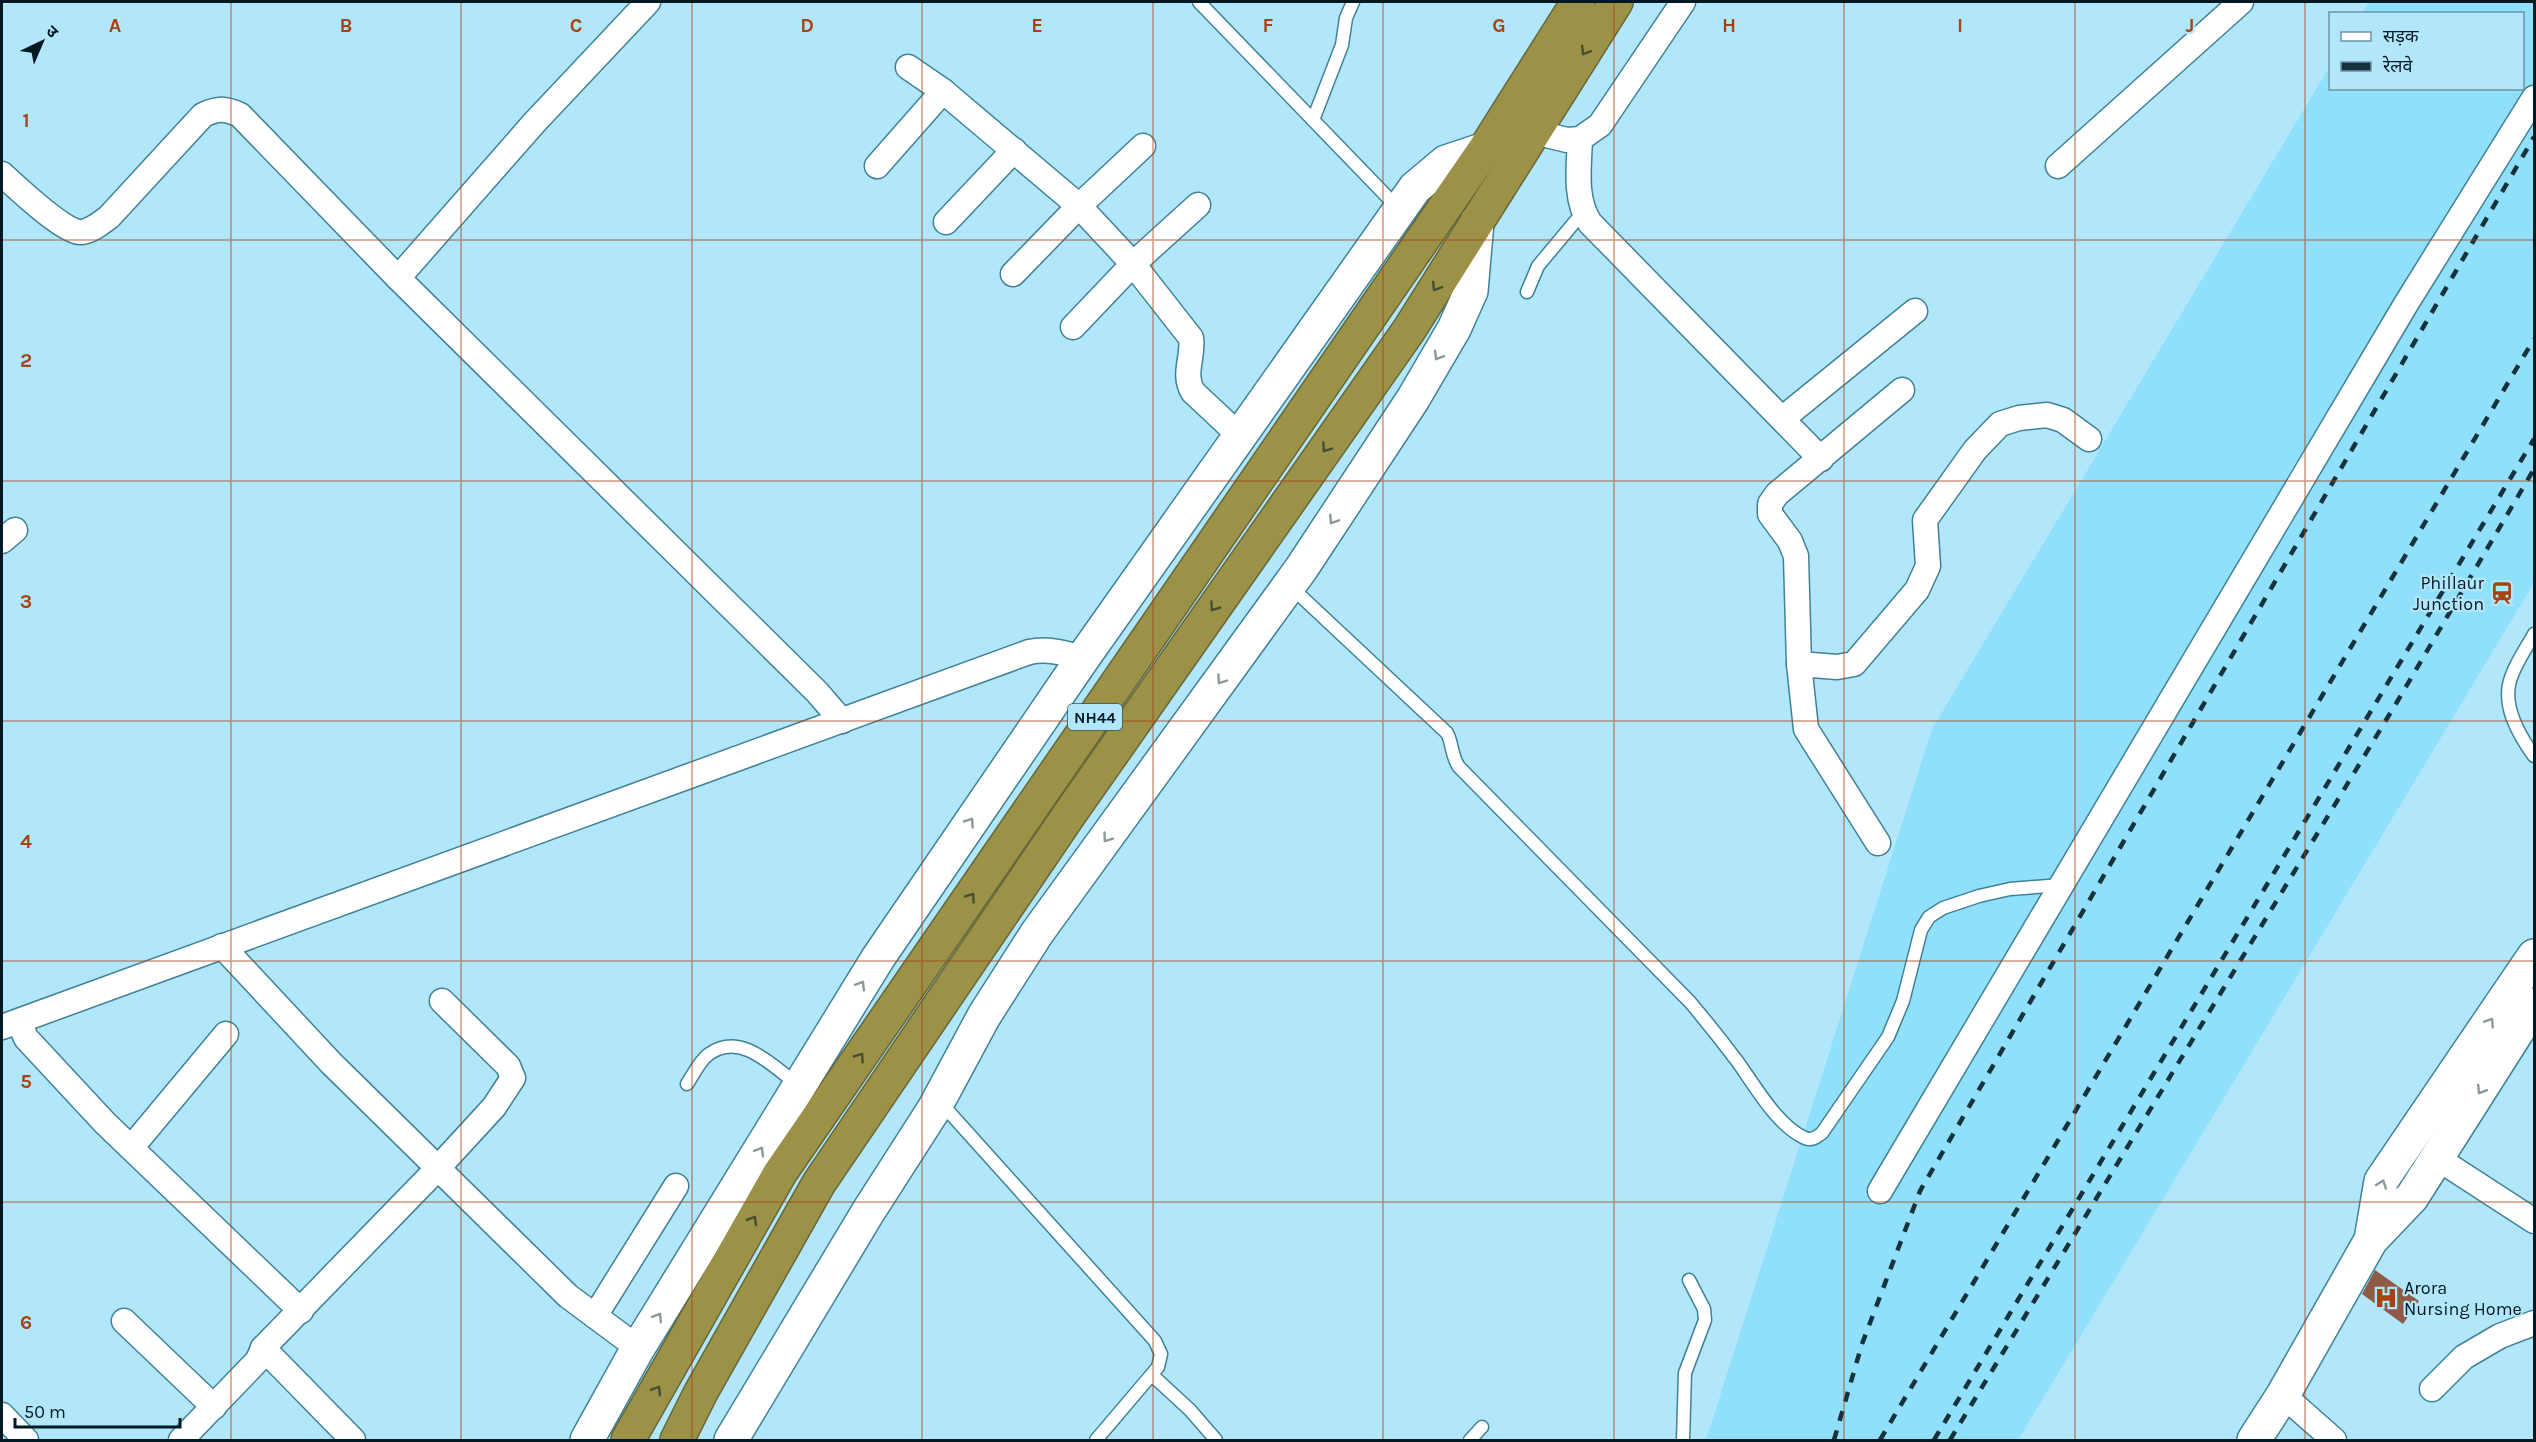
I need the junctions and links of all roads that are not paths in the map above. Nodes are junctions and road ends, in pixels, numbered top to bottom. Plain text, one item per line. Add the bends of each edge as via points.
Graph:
1 (648, 2) edge
2 (1200, 2) edge
3 (1353, 2) edge
4 (1578, 2) edge
5 (1616, 2) edge
6 (1683, 2) edge
7 (2241, 2) edge
8 (908, 68) dead end
9 (943, 91) junction
10 (2535, 98) edge
11 (1313, 120) junction
12 (1534, 132) junction
13 (1580, 139) junction
14 (1143, 146) dead end
15 (1485, 149) junction
16 (1014, 150) junction
17 (877, 166) dead end
18 (2058, 166) dead end
19 (2, 174) edge
20 (1198, 205) dead end
21 (1079, 206) junction
22 (1399, 209) junction
23 (1583, 212) junction
24 (946, 222) dead end
25 (1477, 222) junction
26 (1133, 264) junction
27 (1013, 274) dead end
28 (398, 278) junction
29 (1527, 292) dead end
30 (1916, 311) dead end
31 (1073, 327) dead end
32 (1902, 390) dead end
33 (1782, 419) junction
34 (1240, 436) junction
35 (2089, 439) dead end
36 (1821, 459) junction
37 (1289, 586) junction
38 (2535, 634) edge
39 (1083, 658) junction
40 (1799, 664) junction
41 (842, 721) junction
42 (2535, 756) edge
43 (1878, 843) dead end
44 (2062, 885) junction
45 (222, 946) junction
46 (2535, 956) edge
47 (442, 1001) dead end
48 (2535, 1005) edge
49 (10, 1024) edge
50 (226, 1034) dead end
51 (687, 1084) dead end
52 (800, 1086) junction
53 (938, 1100) junction
54 (131, 1148) junction
55 (2437, 1158) junction
56 (437, 1169) junction
57 (676, 1185) dead end
58 (1880, 1191) dead end
59 (2535, 1221) edge
60 (2371, 1240) junction
61 (1689, 1280) dead end
62 (301, 1311) junction
63 (595, 1316) junction
64 (124, 1321) dead end
65 (2535, 1323) edge
66 (263, 1348) junction
67 (638, 1348) junction
68 (1152, 1375) junction
69 (2432, 1389) dead end
70 (2283, 1395) junction
71 (214, 1407) junction
72 (2, 1415) edge
73 (1482, 1428) dead end
74 (26, 1440) edge
75 (182, 1440) edge
76 (353, 1440) edge
77 (587, 1440) edge
78 (628, 1440) edge
79 (677, 1440) edge
80 (731, 1440) edge
81 (1096, 1440) edge
82 (1216, 1440) edge
83 (1470, 1440) edge
84 (1683, 1440) edge
85 (2254, 1440) edge
86 (2334, 1440) edge

1 - 28 street via 534,123
2 - 11 lane
3 - 11 lane
4 - 15 highway, NH44
5 -> 12 highway, NH44
6 - 13 street via 1600,126
7 - 18 street
8 - 9 street
9 - 16 street
9 - 17 street
10 - 44 street via 2406,304
11 - 22 lane
12 - 13 street
12 - 25 highway, NH44
13 - 23 street via 1579,191
14 - 21 street
15 - 22 street via 1446,162 1414,188
78 -> 15 highway, NH44 via 780,1173
16 - 21 street
16 - 24 street
19 - 28 street via 65,228 79,233 109,217 203,115 218,108 227,109 240,115
20 - 26 street
21 - 26 street
21 - 27 street
22 - 34 street
23 - 29 lane via 1538,266
23 - 33 street
25 -> 37 street via 1471,291 1454,330
25 -> 79 highway, NH44 via 1409,330 1071,812 819,1183
26 - 31 street
26 - 34 street via 1191,338 1193,351 1187,383 1193,393
28 - 41 street
30 - 33 street
32 - 36 street
33 - 36 street
34 - 39 street
35 - 40 street via 2063,420 2047,415 2000,424 1975,450 1925,520 1928,566 1917,590 1854,664
36 - 40 street via 1770,504 1770,514 1791,541 1796,556
37 - 44 lane via 1447,733 1452,758 1459,766 1690,1002 1771,1109 1806,1138 1814,1139 1822,1133 1888,1037 1903,1001 1921,930 1929,917 1979,896
37 -> 53 street via 1037,933 984,1016
38 - 42 lane via 2511,677 2508,705 2519,735
39 - 41 street via 1053,650 1029,652
52 -> 39 street via 878,958
40 - 43 street via 1806,729
41 - 45 street
44 - 58 street
45 - 49 street
45 - 56 street
60 -> 46 street via 2381,1181
47 - 56 street via 508,1066 513,1078 494,1107
48 -> 55 street
49 - 54 street
50 - 54 street
51 - 52 lane via 708,1055 738,1045
67 -> 52 street
53 - 68 lane via 1155,1341 1161,1354
53 - 80 street
54 - 62 street
55 - 59 street
55 - 60 street via 2412,1197
56 - 62 street
56 - 63 street via 568,1296
57 - 63 street
60 - 70 street
61 - 84 lane via 1704,1309 1705,1320 1685,1373
62 - 66 street
63 - 67 street
64 - 71 street
65 - 69 street via 2500,1336 2464,1357
66 - 71 street via 258,1360
66 - 76 street
67 - 77 street
68 - 81 lane
68 - 82 lane
70 - 85 street
70 - 86 street
71 - 75 street
72 - 74 street
73 - 83 lane

